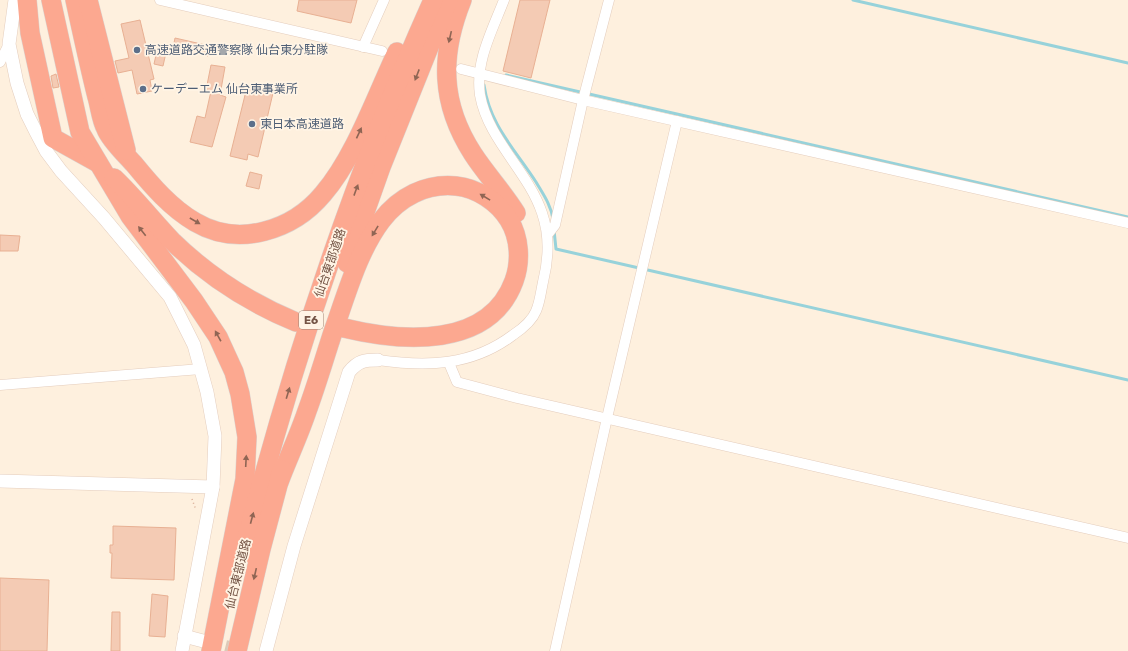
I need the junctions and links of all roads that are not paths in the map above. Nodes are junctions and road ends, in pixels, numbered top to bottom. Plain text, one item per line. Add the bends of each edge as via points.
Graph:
1 (15, 0) edge
2 (28, 0) edge
3 (32, 0) edge
4 (38, 0) edge
5 (45, 0) edge
6 (51, 0) edge
7 (59, 0) edge
8 (66, 0) edge
9 (75, 0) edge
10 (82, 0) edge
11 (88, 0) edge
12 (95, 0) edge
13 (160, 0) edge
14 (384, 0) edge
15 (421, 0) edge
16 (433, 0) edge
17 (448, 0) edge
18 (462, 0) edge
19 (504, 0) edge
20 (608, 0) edge
21 (9, 44) junction
22 (363, 47) junction
23 (382, 52) dead end
24 (0, 62) edge
25 (461, 69) dead end
26 (478, 73) junction
27 (584, 95) junction
28 (677, 121) junction
29 (126, 126) junction
30 (101, 130) junction
31 (53, 138) junction
32 (127, 156) junction
33 (99, 164) junction
34 (133, 190) junction
35 (1128, 223) edge
36 (551, 230) junction
37 (298, 317) tunnel mouth
38 (378, 360) joint
39 (449, 363) junction
40 (201, 369) junction
41 (0, 385) edge
42 (607, 418) junction
43 (0, 481) edge
44 (279, 482) junction
45 (213, 487) junction
46 (1128, 538) edge
47 (184, 636) junction
48 (212, 648) edge
49 (182, 651) edge
50 (237, 651) edge
51 (266, 651) edge
52 (555, 651) edge

1 - 21 street
2 - 31 highway via 30,33
3 - 33 highway via 60,136
4 - 33 highway via 67,135
5 - 33 highway via 74,134
6 - 33 highway via 80,132
7 - 33 highway via 89,132
8 - 30 highway
9 - 30 highway
10 - 32 highway via 112,129
11 - 32 highway
12 - 29 highway via 109,48
13 - 22 street
14 - 22 street
34 -> 15 highway via 196,223 227,233 258,233 272,230 302,215 335,178 355,142
48 -> 16 highway, 仙台東部道路 / E6 via 316,302 366,162
17 -> 44 highway, 仙台東部道路 / E6 via 358,230
18 -> 44 highway via 448,49 448,94 456,124 463,138 521,222 528,258 523,285 509,310 500,320 461,341 414,346 378,344 343,332 422,337 452,334 482,321 494,312 512,288 519,260 516,235 510,221 488,197 459,186 446,185 435,186 401,201 389,212 373,234 353,275 307,412
19 - 26 street
20 - 27 street
21 - 24 street
21 - 40 street via 27,114 46,151 61,172 145,264 170,297 194,345
22 - 23 street
25 - 26 street
26 - 27 street
26 - 36 street via 484,110
27 - 28 street
27 - 36 street
28 - 35 street
28 - 42 street
29 - 32 highway
29 - 34 highway via 133,153
30 - 32 highway
30 - 33 highway
30 - 34 highway
31 - 33 highway
31 - 34 highway
32 - 34 highway
33 - 34 highway
34 - 37 highway via 180,237 221,270
48 -> 34 highway via 245,479 245,415 234,372 218,337 194,300
36 - 39 street via 545,274 536,312 518,332 501,345
38 - 39 street via 419,364
38 - 51 street via 362,360 349,372 294,546
39 - 42 street via 457,382
40 - 41 street
40 - 45 street via 215,436
42 - 46 street
42 - 52 street
43 - 45 street
44 -> 50 highway, 仙台東部道路 / E6
45 - 47 street
47 - 48 street
47 - 49 street

